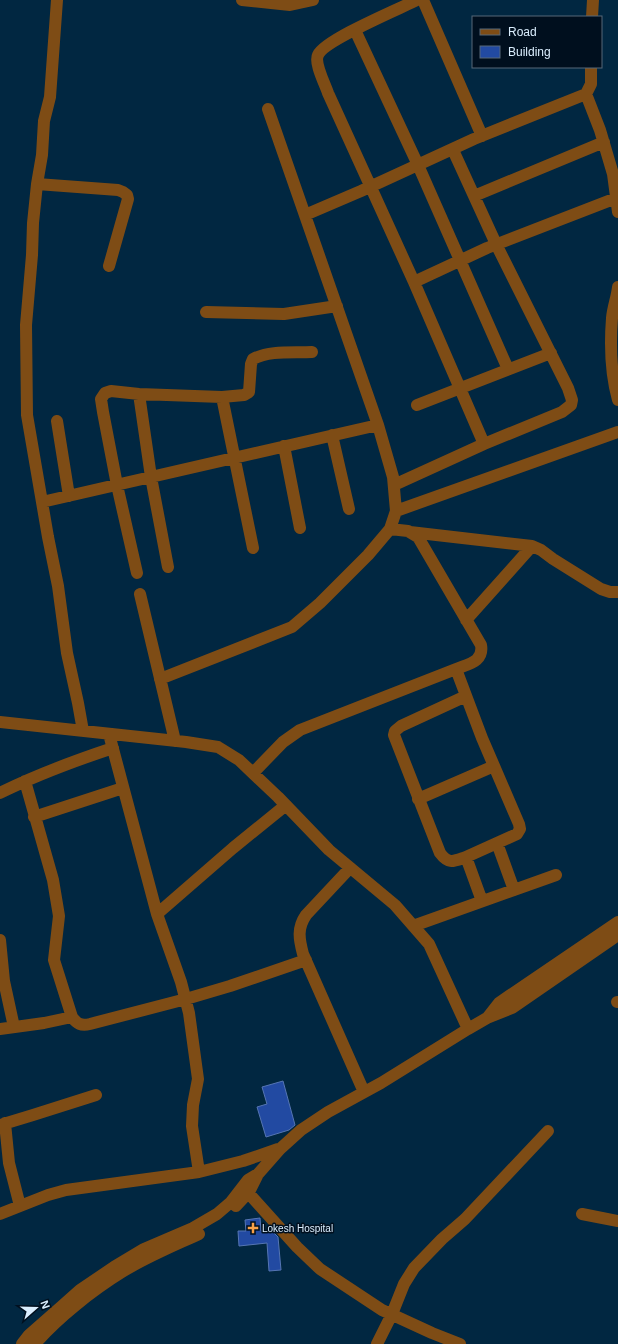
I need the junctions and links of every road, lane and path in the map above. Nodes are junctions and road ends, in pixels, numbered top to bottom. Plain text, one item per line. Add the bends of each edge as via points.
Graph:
1 (57, 0) edge
2 (242, 0) edge
3 (313, 0) edge
4 (417, 0) edge
5 (423, 0) edge
6 (593, 0) edge
7 (592, 16) edge
8 (356, 30) junction
9 (591, 68) edge
10 (586, 94) junction
11 (268, 109) dead end
12 (482, 136) junction
13 (604, 142) junction
14 (453, 150) junction
15 (418, 165) junction
16 (37, 184) junction
17 (371, 187) junction
18 (474, 196) junction
19 (616, 198) junction
20 (618, 212) edge
21 (305, 215) junction
22 (496, 244) junction
23 (460, 260) junction
24 (109, 266) dead end
25 (414, 282) junction
26 (618, 287) edge
27 (337, 306) junction
28 (206, 312) dead end
29 (312, 352) dead end
30 (551, 353) junction
31 (616, 368) edge
32 (508, 369) junction
33 (460, 389) junction
34 (139, 394) junction
35 (222, 397) junction
36 (618, 400) edge
37 (417, 405) dead end
38 (56, 421) dead end
39 (378, 424) junction
40 (618, 432) edge
41 (332, 435) junction
42 (484, 444) junction
43 (284, 446) junction
44 (233, 458) junction
45 (151, 477) junction
46 (117, 485) junction
47 (394, 485) junction
48 (69, 496) junction
49 (42, 502) junction
50 (349, 509) dead end
51 (396, 511) junction
52 (300, 528) dead end
53 (390, 529) junction
54 (408, 531) junction
55 (532, 546) junction
56 (253, 548) dead end
57 (168, 566) dead end
58 (137, 573) dead end
59 (618, 592) edge
60 (140, 594) dead end
61 (466, 620) junction
62 (456, 669) junction
63 (160, 679) junction
64 (466, 696) junction
65 (0, 722) edge
66 (83, 731) junction
67 (109, 734) junction
68 (175, 741) junction
69 (113, 748) junction
70 (494, 766) junction
71 (252, 773) junction
72 (24, 781) junction
73 (123, 788) junction
74 (0, 793) edge
75 (418, 799) junction
76 (286, 805) junction
77 (34, 817) junction
78 (497, 843) junction
79 (466, 857) junction
80 (350, 868) junction
81 (556, 875) dead end
82 (514, 890) junction
83 (482, 901) junction
84 (157, 914) junction
85 (618, 922) edge
86 (413, 926) junction
87 (618, 935) edge
88 (0, 941) edge
89 (306, 960) junction
90 (186, 999) junction
91 (72, 1017) junction
92 (487, 1018) junction
93 (14, 1027) junction
94 (0, 1029) edge
95 (468, 1029) junction
96 (364, 1092) junction
97 (96, 1095) dead end
98 (3, 1124) edge
99 (548, 1132) dead end
100 (280, 1149) junction
101 (199, 1172) junction
102 (246, 1189) junction
103 (20, 1206) junction
104 (0, 1214) edge
105 (582, 1214) dead end
106 (618, 1221) edge
107 (392, 1314) junction
108 (22, 1344) edge
109 (35, 1344) edge
110 (377, 1344) edge
111 (460, 1344) edge

1 - 16 street via 50,97 44,120
2 - 3 street via 290,5
4 - 8 street
5 - 12 street
6 - 7 street
8 - 15 street
8 - 17 street via 322,49 317,56 317,64
9 - 10 street via 591,84
10 - 12 street
10 - 13 street
11 - 21 street
12 - 14 street
13 - 18 street
13 - 19 street via 613,174
14 - 15 street
14 - 18 street
15 - 17 street
15 - 23 street
16 - 24 street via 110,189 127,195 128,200
16 - 49 street via 26,325 26,387 27,415
17 - 21 street
17 - 25 street
18 - 22 street
19 - 20 street
19 - 22 street
21 - 27 street
22 - 23 street
22 - 30 street
23 - 25 street
23 - 32 street
25 - 33 street
26 - 31 street via 612,317 612,352
27 - 28 street via 284,314
27 - 39 street
29 - 35 street via 272,353 253,359 249,392 244,395
30 - 32 street
30 - 42 street via 568,388 571,405 562,412
31 - 36 street via 614,388
32 - 33 street
33 - 37 street
33 - 42 street
34 - 35 street
34 - 45 street
34 - 46 street via 111,391 105,393 101,399
35 - 44 street
38 - 48 street
39 - 41 street
39 - 47 street
40 - 51 street
41 - 43 street
41 - 50 street
42 - 47 street
43 - 44 street
43 - 52 street
44 - 45 street
44 - 56 street
45 - 46 street
45 - 57 street
46 - 48 street
46 - 58 street
47 - 51 street
48 - 49 street
49 - 66 street via 58,586 67,653
51 - 53 street
53 - 54 street
53 - 63 street via 320,604 292,627
54 - 55 street
54 - 61 street via 418,537
55 - 59 street via 601,589
55 - 61 street
60 - 63 street
61 - 62 street via 481,645 481,654 477,660
62 - 64 street
62 - 71 street via 300,730 283,742
63 - 68 street
64 - 70 street
64 - 75 street via 395,731 395,739
65 - 66 street
66 - 67 street
67 - 68 street
67 - 69 street
68 - 71 street via 218,747 239,760
69 - 72 street
69 - 73 street
70 - 75 street
70 - 78 street via 520,829 517,834
71 - 76 street
72 - 74 street
72 - 77 street
73 - 77 street
73 - 84 street
75 - 79 street via 444,858 452,862
76 - 80 street
76 - 84 street
77 - 91 street via 52,880 59,916 54,960
78 - 79 street
78 - 82 street
79 - 83 street
80 - 86 street via 395,905
80 - 89 street via 301,922 300,941
81 - 82 street
82 - 83 street
83 - 86 street
84 - 90 street
85 - 92 street via 499,1003
86 - 95 street via 429,944
87 - 92 street via 512,1008
88 - 93 street via 4,980
89 - 90 street
89 - 96 street
90 - 91 street via 83,1026
90 - 101 street via 198,1079 192,1120
91 - 93 street
92 - 95 street
93 - 94 street
95 - 96 street
96 - 100 street via 301,1130
97 - 98 street
98 - 103 street via 9,1163
99 - 107 street via 414,1268 404,1284
100 - 101 street
100 - 102 street
101 - 103 street via 66,1190
102 - 107 street via 320,1269
102 - 108 street via 217,1214 193,1228 144,1249 86,1286
102 - 109 street via 222,1220 123,1271 59,1319
103 - 104 street
105 - 106 street
107 - 110 street
107 - 111 street

